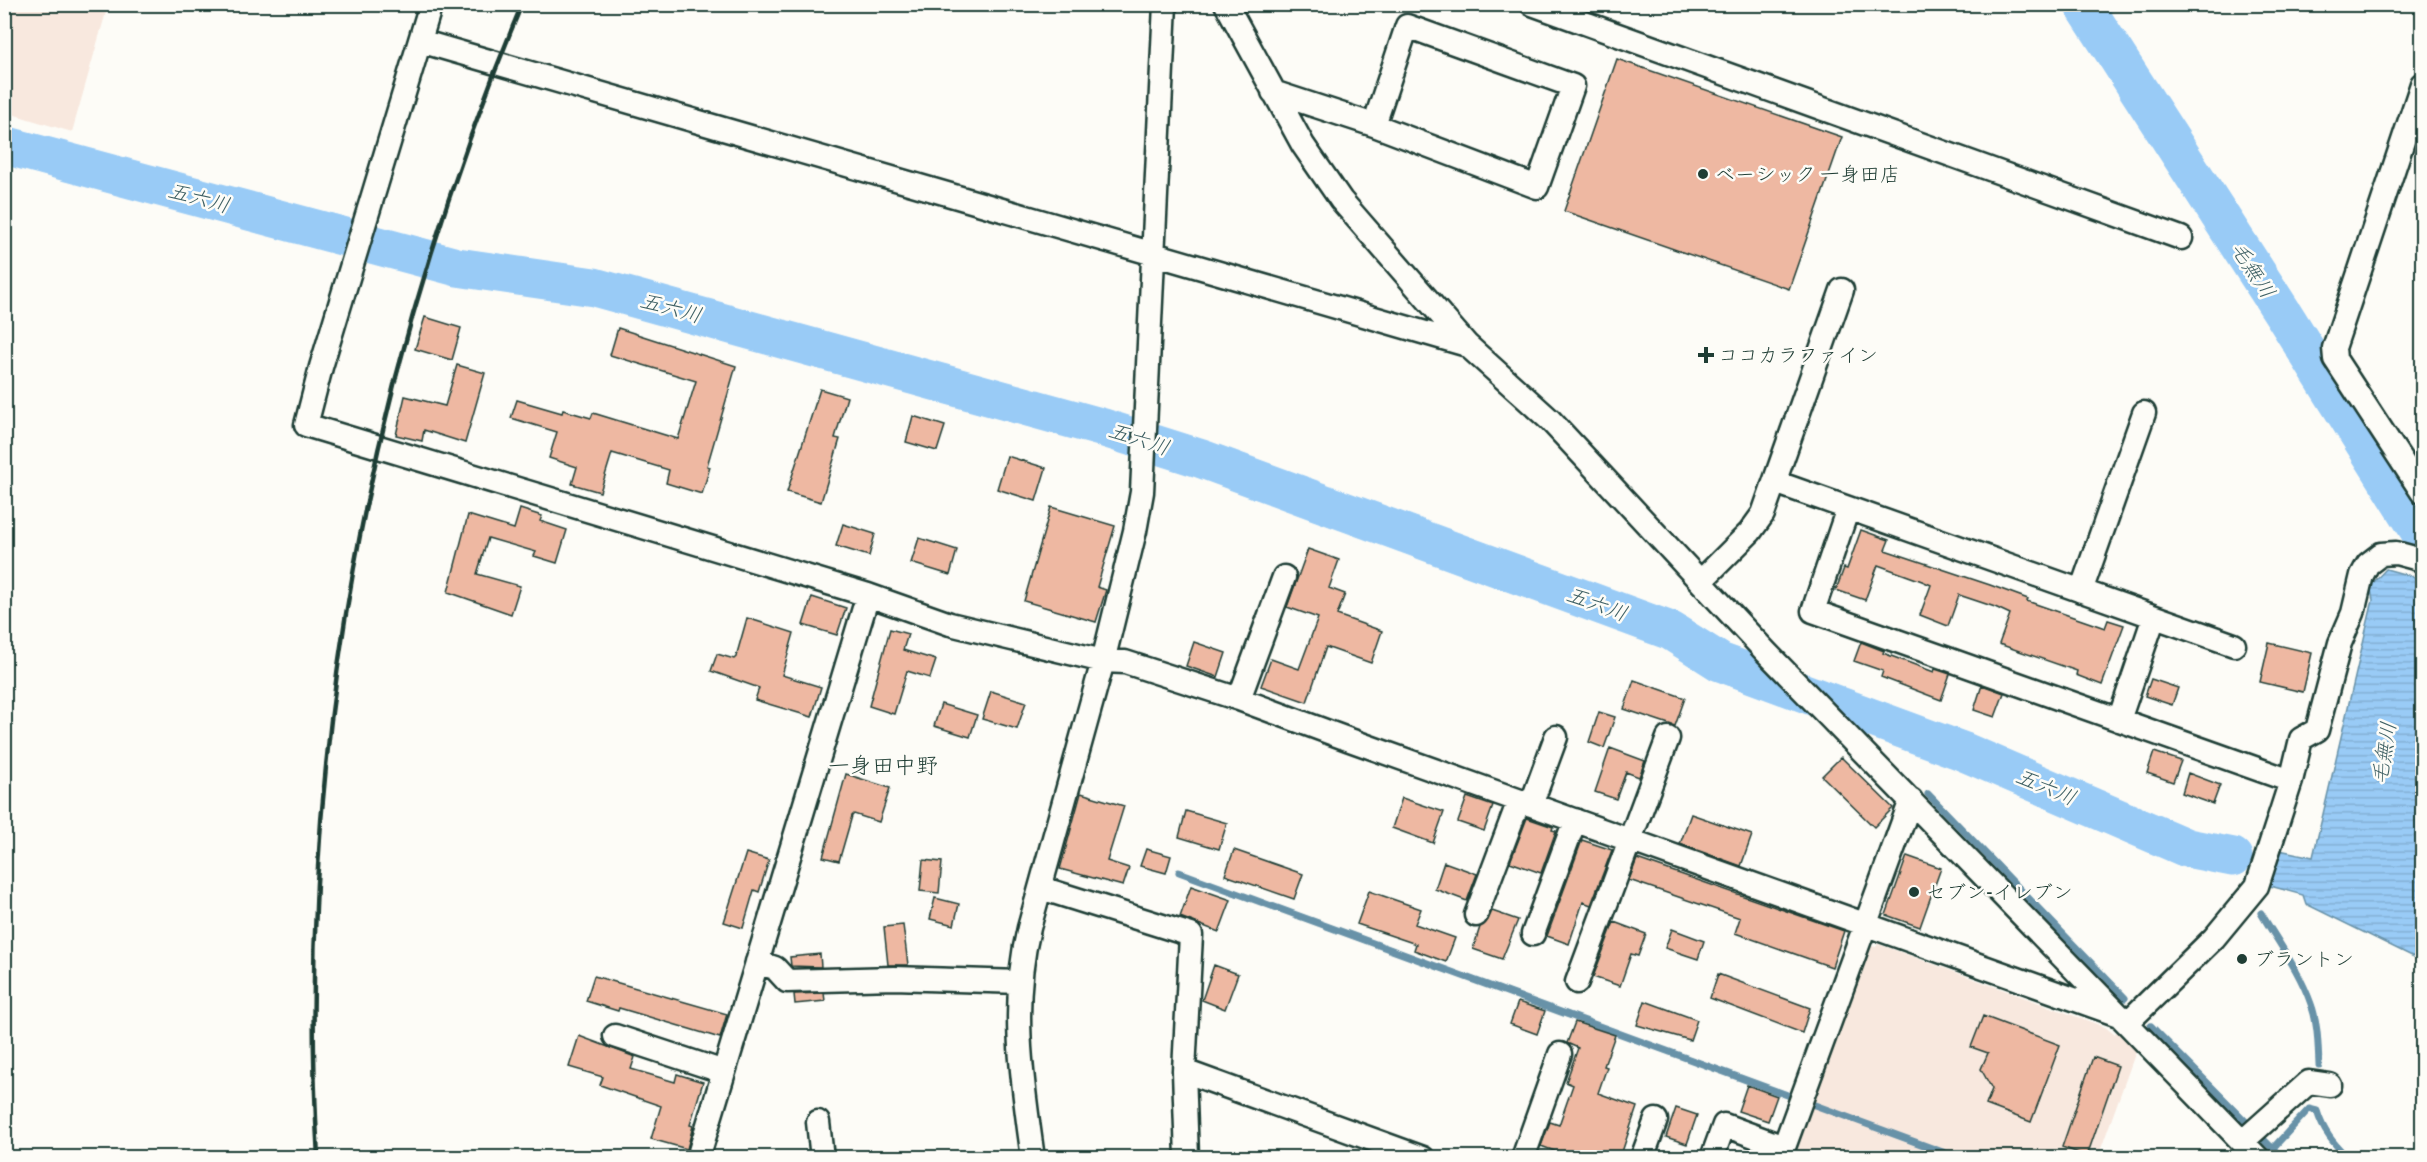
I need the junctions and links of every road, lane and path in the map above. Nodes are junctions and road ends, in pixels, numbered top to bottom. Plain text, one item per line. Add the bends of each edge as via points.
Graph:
1 (431, 4) edge
2 (1165, 4) edge
3 (1226, 4) edge
4 (1532, 4) edge
5 (420, 41) junction
6 (2422, 84) edge
7 (1273, 92) junction
8 (1374, 125) junction
9 (2181, 238) dead end
10 (1152, 252) junction
11 (1842, 290) dead end
12 (1467, 345) junction
13 (2144, 413) dead end
14 (1775, 482) junction
15 (2422, 492) edge
16 (1848, 508) junction
17 (2422, 560) edge
18 (1284, 577) dead end
19 (1701, 580) junction
20 (2081, 591) junction
21 (868, 595) junction
22 (2154, 617) junction
23 (2234, 645) dead end
24 (1103, 661) junction
25 (1239, 699) junction
26 (2119, 720) junction
27 (1556, 737) dead end
28 (1668, 738) dead end
29 (2290, 781) junction
30 (1911, 800) junction
31 (1525, 803) junction
32 (1575, 819) junction
33 (1631, 840) junction
34 (1041, 888) junction
35 (1476, 915) dead end
36 (1864, 923) junction
37 (1533, 934) dead end
38 (757, 962) junction
39 (1020, 982) junction
40 (1577, 982) dead end
41 (2124, 1020) junction
42 (615, 1036) dead end
43 (1560, 1054) dead end
44 (1185, 1071) junction
45 (724, 1072) junction
46 (2330, 1085) dead end
47 (1656, 1120) dead end
48 (818, 1122) dead end
49 (2253, 1140) edge
50 (1782, 1152) edge
51 (698, 1158) edge
52 (822, 1158) edge
53 (1033, 1158) edge
54 (1187, 1158) edge
55 (1423, 1158) edge
56 (1523, 1158) edge
57 (1642, 1158) edge
58 (1712, 1158) edge

1 - 5 street
2 - 10 street
3 - 7 street
4 - 9 street
5 - 10 street
5 - 21 street via 306,424
6 - 15 street via 2334,348 2335,359
7 - 8 street
7 - 12 street via 1341,200
8 - 8 street via 1537,187 1573,86 1407,26
10 - 12 street
10 - 24 street via 1142,492
11 - 14 street
12 - 19 street via 1550,420
13 - 20 street
14 - 16 street
14 - 19 street via 1763,514 1750,532
16 - 20 street
16 - 26 street via 1813,611
17 - 29 street via 2396,553 2381,554 2365,569 2317,730 2301,739
18 - 25 street
19 - 30 street
20 - 22 street
21 - 24 street via 950,624
21 - 38 street
22 - 23 street
22 - 26 street
24 - 25 street via 1125,662
24 - 34 street
25 - 31 street
26 - 29 street
27 - 31 street
28 - 33 street
29 - 41 street via 2257,886 2214,938
30 - 36 street
30 - 41 street
31 - 32 street
31 - 35 street
32 - 33 street
32 - 37 street
33 - 36 street
33 - 40 street
34 - 39 street via 1027,936
34 - 44 street via 1191,935
36 - 41 street
36 - 50 street
38 - 39 street via 775,968 787,981 894,978
38 - 45 street
39 - 53 street via 1020,1057
41 - 49 street
42 - 45 street
43 - 56 street
44 - 54 street
44 - 55 street
45 - 51 street
46 - 49 street via 2309,1082
47 - 57 street
48 - 52 street
50 - 58 street via 1724,1125

